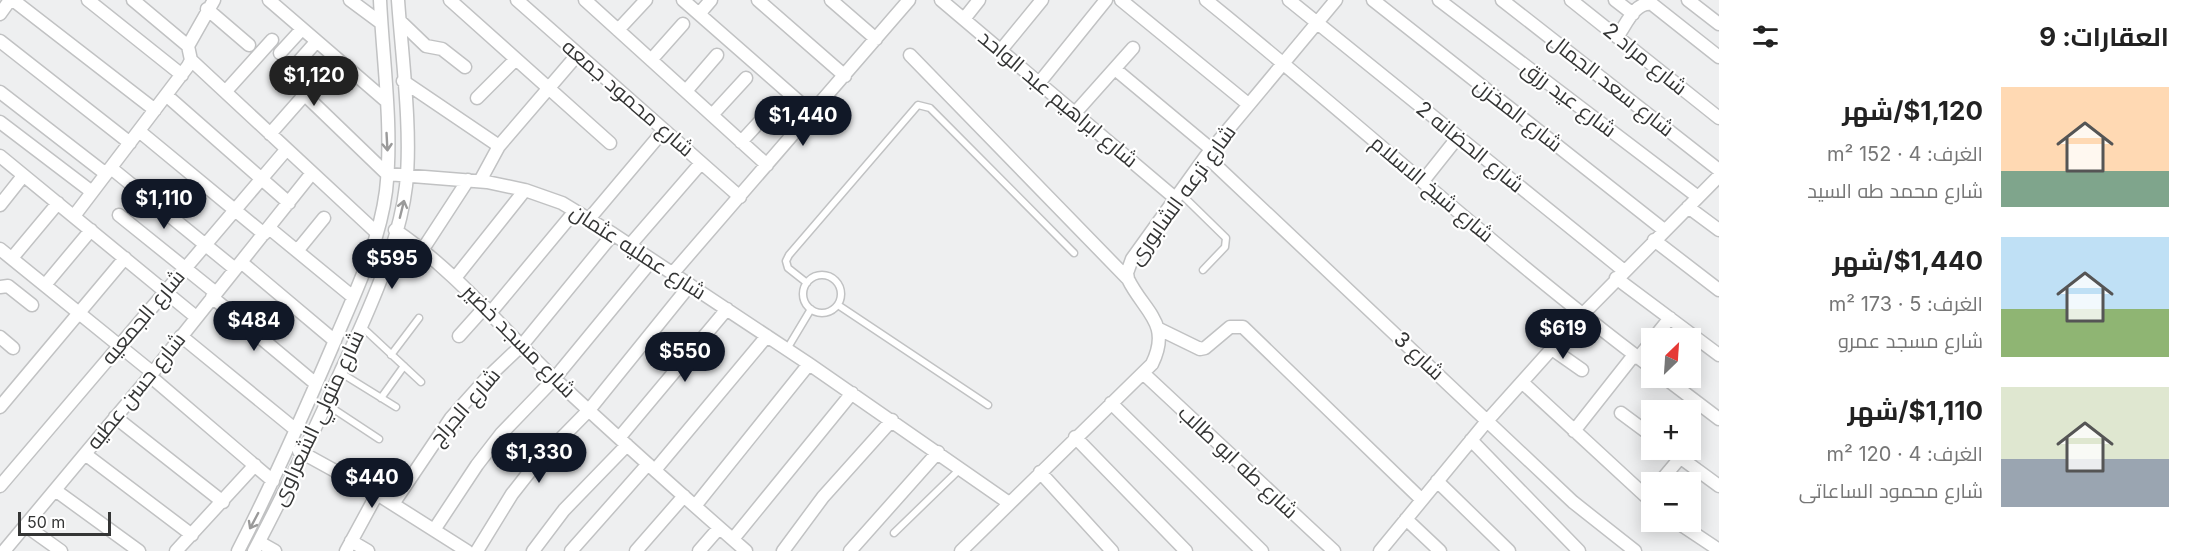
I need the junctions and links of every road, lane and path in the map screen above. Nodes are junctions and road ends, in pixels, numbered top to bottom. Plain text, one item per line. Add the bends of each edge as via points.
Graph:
1 (12, 0) edge
2 (88, 0) edge
3 (133, 0) edge
4 (269, 0) edge
5 (350, 0) edge
6 (380, 0) edge
7 (398, 0) edge
8 (450, 0) edge
9 (517, 0) edge
10 (646, 0) edge
11 (683, 0) edge
12 (711, 0) edge
13 (758, 0) edge
14 (831, 0) edge
15 (909, 0) edge
16 (941, 0) edge
17 (979, 0) edge
18 (1042, 0) edge
19 (1106, 0) edge
20 (1121, 0) edge
21 (1206, 0) edge
22 (1290, 0) edge
23 (1336, 0) edge
24 (1373, 0) edge
25 (1439, 0) edge
26 (1502, 0) edge
27 (1571, 0) edge
28 (1615, 0) edge
29 (1688, 0) edge
30 (587, 1) edge
31 (211, 5) edge
32 (1, 12) edge
33 (699, 14) junction
34 (1633, 14) junction
35 (964, 19) junction
36 (399, 21) junction
37 (1317, 22) junction
38 (381, 24) junction
39 (683, 24) dead end
40 (1719, 24) edge
41 (302, 29) junction
42 (618, 30) junction
43 (1617, 37) junction
44 (876, 39) junction
45 (272, 40) dead end
46 (0, 41) edge
47 (316, 42) junction
48 (249, 45) dead end
49 (188, 46) junction
50 (1133, 48) dead end
51 (1001, 50) junction
52 (280, 53) dead end
53 (578, 54) junction
54 (910, 55) dead end
55 (717, 56) dead end
56 (1719, 57) edge
57 (336, 59) junction
58 (516, 59) junction
59 (191, 60) junction
60 (651, 60) junction
61 (1283, 62) junction
62 (465, 67) dead end
63 (1115, 69) junction
64 (182, 75) junction
65 (845, 76) junction
66 (285, 77) dead end
67 (746, 78) dead end
68 (403, 81) junction
69 (1039, 83) junction
70 (549, 89) junction
71 (0, 92) edge
72 (226, 92) junction
73 (686, 92) junction
74 (166, 95) junction
75 (304, 95) junction
76 (477, 98) dead end
77 (385, 99) junction
78 (1248, 104) junction
79 (775, 105) dead end
80 (155, 110) junction
81 (1075, 113) junction
82 (813, 114) junction
83 (712, 116) junction
84 (1719, 118) edge
85 (0, 122) edge
86 (664, 130) junction
87 (139, 131) junction
88 (270, 134) junction
89 (1458, 137) junction
90 (741, 142) junction
91 (130, 143) junction
92 (610, 143) dead end
93 (499, 146) junction
94 (286, 150) junction
95 (1209, 152) junction
96 (0, 156) edge
97 (701, 163) junction
98 (767, 165) junction
99 (1719, 170) edge
100 (108, 171) junction
101 (312, 173) junction
102 (387, 174) junction
103 (23, 176) junction
104 (407, 176) junction
105 (1719, 176) edge
106 (262, 179) junction
107 (474, 180) junction
108 (1423, 181) junction
109 (525, 190) junction
110 (92, 192) junction
111 (1177, 195) junction
112 (740, 196) junction
113 (1698, 197) junction
114 (289, 202) junction
115 (58, 203) junction
116 (0, 205) edge
117 (1688, 207) junction
118 (234, 210) junction
119 (575, 211) junction
120 (118, 215) dead end
121 (74, 216) junction
122 (324, 218) dead end
123 (589, 219) junction
124 (91, 230) junction
125 (1664, 230) junction
126 (1719, 230) edge
127 (266, 231) junction
128 (395, 231) junction
129 (377, 233) junction
130 (614, 234) junction
131 (1654, 240) junction
132 (205, 244) junction
133 (630, 245) junction
134 (0, 249) edge
135 (423, 249) junction
136 (297, 251) junction
137 (1074, 253) dead end
138 (12, 258) junction
139 (125, 258) junction
140 (652, 260) junction
141 (238, 266) junction
142 (185, 268) junction
143 (1203, 270) dead end
144 (672, 273) junction
145 (1620, 274) junction
146 (455, 278) junction
147 (1128, 279) junction
148 (807, 283) junction
149 (45, 285) junction
150 (690, 285) junction
151 (0, 286) edge
152 (1719, 290) edge
153 (166, 291) junction
154 (214, 295) junction
155 (353, 297) junction
156 (838, 305) junction
157 (32, 306) dead end
158 (488, 309) junction
159 (727, 309) junction
160 (811, 309) junction
161 (80, 313) junction
162 (1582, 315) junction
163 (196, 317) junction
164 (419, 318) dead end
165 (1670, 318) junction
166 (361, 327) junction
167 (1158, 328) junction
168 (1662, 328) edge
169 (181, 336) junction
170 (459, 336) dead end
171 (767, 336) junction
172 (0, 337) edge
173 (334, 341) junction
174 (522, 344) junction
175 (120, 345) junction
176 (13, 348) dead end
177 (787, 349) junction
178 (1552, 349) junction
179 (1641, 351) edge
180 (391, 355) junction
181 (1719, 355) edge
182 (1636, 356) junction
183 (1641, 360) edge
184 (809, 364) junction
185 (404, 366) junction
186 (1582, 370) dead end
187 (341, 373) junction
188 (1143, 373) junction
189 (151, 374) junction
190 (554, 379) junction
191 (421, 382) dead end
192 (1523, 383) junction
193 (316, 384) junction
194 (1678, 388) edge
195 (852, 393) junction
196 (381, 398) junction
197 (1111, 403) junction
198 (326, 404) junction
199 (988, 405) dead end
200 (0, 407) edge
201 (396, 407) dead end
202 (589, 410) junction
203 (1621, 413) dead end
204 (116, 417) junction
205 (1719, 418) edge
206 (892, 420) junction
207 (1487, 420) junction
208 (1641, 428) edge
209 (296, 430) junction
210 (1574, 432) junction
211 (1075, 437) junction
212 (379, 440) dead end
213 (1471, 440) junction
214 (623, 441) junction
215 (290, 446) junction
216 (938, 452) junction
217 (304, 453) junction
218 (85, 454) junction
219 (1683, 460) edge
220 (255, 465) junction
221 (652, 467) junction
222 (961, 468) junction
223 (1040, 472) junction
224 (1437, 481) junction
225 (273, 482) junction
226 (0, 486) edge
227 (1719, 486) edge
228 (1641, 489) edge
229 (55, 490) junction
230 (377, 494) junction
231 (684, 496) junction
232 (1422, 500) junction
233 (223, 502) junction
234 (1009, 503) junction
235 (393, 504) junction
236 (695, 506) junction
237 (1406, 519) junction
238 (26, 526) junction
239 (719, 528) junction
240 (434, 530) junction
241 (1692, 532) edge
242 (894, 533) dead end
243 (192, 535) junction
244 (733, 540) junction
245 (256, 546) edge
246 (349, 546) edge
247 (538, 549) edge
248 (1719, 550) edge
249 (4, 551) edge
250 (61, 551) edge
251 (139, 551) edge
252 (176, 551) edge
253 (238, 551) edge
254 (275, 551) edge
255 (368, 551) edge
256 (467, 551) edge
257 (477, 551) edge
258 (571, 551) edge
259 (636, 551) edge
260 (699, 551) edge
261 (746, 551) edge
262 (783, 551) edge
263 (850, 551) edge
264 (961, 551) edge
265 (1112, 551) edge
266 (1186, 551) edge
267 (1262, 551) edge
268 (1334, 551) edge
269 (1380, 551) edge
270 (1440, 551) edge
271 (1509, 551) edge
272 (1579, 551) edge
273 (1635, 551) edge

1 - 32 street
1 - 80 street
2 - 64 street
3 - 49 street
4 - 41 street
5 - 38 street
6 - 38 street, شارع متولي الشعراوى
7 - 36 street, شارع متولي الشعراوى
8 - 58 street
9 - 53 street, شارع محمود جمعه
10 - 42 street
11 - 33 street
12 - 33 street
13 - 65 street
14 - 44 street
15 - 44 street
16 - 35 street, شارع ابراهيم عبد الواحد
17 - 35 street
18 - 51 street
19 - 69 street
20 - 78 street
21 - 61 street, شارع شيخ الاسلام
22 - 37 street, شارع الحضانه 2
23 - 37 street, شارع ترعه الشابورى
24 - 125 street, شارع المخزن
25 - 113 street, شارع عيد رزق
26 - 99 street, شارع سعد الجمال
27 - 43 street, شارع مراد 2
28 - 34 street
29 - 40 street
30 - 42 street
31 - 48 street
31 - 49 street
33 - 82 street
34 - 43 street
34 - 56 street via 1639,5 1652,4
35 - 51 street, شارع ابراهيم عبد الواحد
36 - 62 street via 426,46 442,49
36 - 68 street, شارع متولي الشعراوى
37 - 61 street, شارع ترعه الشابورى
37 - 89 street, شارع الحضانه 2
38 - 77 street, شارع متولي الشعراوى
39 - 60 street
41 - 47 street
41 - 52 street
42 - 60 street
43 - 84 street, شارع مراد 2
44 - 65 street
45 - 72 street
46 - 91 street
47 - 57 street
47 - 66 street
49 - 59 street
50 - 63 street
51 - 69 street, شارع ابراهيم عبد الواحد
53 - 70 street
53 - 86 street, شارع محمود جمعه
54 - 147 street
55 - 73 street
57 - 75 street
57 - 77 street
58 - 70 street
58 - 76 street
59 - 64 street
59 - 72 street
60 - 73 street
61 - 78 street, شارع ترعه الشابورى
61 - 108 street, شارع شيخ الاسلام
63 - 81 street
63 - 95 street, شارع 3
64 - 74 street
65 - 82 street
67 - 83 street
68 - 93 street
68 - 104 street, شارع متولي الشعراوى
69 - 81 street, شارع ابراهيم عبد الواحد
70 - 92 street
70 - 93 street
71 - 100 street
72 - 88 street
73 - 83 street
74 - 80 street
74 - 106 street
75 - 88 street
75 - 102 street
77 -> 102 street, شارع متولي الشعراوى
78 - 95 street, شارع ترعه الشابورى
79 - 90 street
80 - 87 street
81 - 111 street, شارع ابراهيم عبد الواحد
82 - 98 street
83 - 90 street
85 - 110 street
86 - 97 street, شارع محمود جمعه
86 - 123 street
87 - 91 street
87 - 118 street
88 - 94 street
89 - 108 street
89 - 145 street, شارع الحضانه 2
90 - 98 street
91 - 100 street
93 - 107 street
94 - 101 street
94 - 106 street, شارع الجمعيه
95 - 111 street, شارع ترعه الشابورى
95 - 207 street, شارع 3
96 - 103 street
97 - 112 street, شارع محمود جمعه
97 - 133 street
98 - 112 street
100 - 110 street
100 - 132 street
101 - 114 street, شارع حسن عطيه
101 - 129 street
102 - 104 street, شارع عمليه عثمان
102 - 129 street, شارع متولي الشعراوى
103 - 115 street
103 - 116 street
104 - 107 street, شارع عمليه عثمان
128 -> 104 street, شارع متولي الشعراوى
105 - 113 street
106 - 114 street
106 - 118 street, شارع الجمعيه
107 - 109 street, شارع عمليه عثمان
107 - 135 street
108 - 162 street, شارع شيخ الاسلام
109 - 119 street, شارع عمليه عثمان
109 - 146 street
110 - 121 street
111 - 143 lane via 1226,238 1224,247
111 - 147 street, شارع ترعه الشابورى via 1132,259 1126,273
112 - 144 street
113 - 117 street
114 - 127 street, شارع حسن عطيه
115 - 121 street
115 - 138 street
117 - 125 street
117 - 126 street
118 - 127 street
118 - 132 street, شارع الجمعيه
119 - 123 street, شارع عمليه عثمان
119 - 158 street
120 - 142 street
121 - 124 street
122 - 136 street
123 - 130 street, شارع عمليه عثمان
124 - 139 street
124 - 149 street
125 - 131 street
127 - 136 street
127 - 141 street, شارع حسن عطيه
128 - 135 street, شارع مسجد خضير
128 - 166 street, شارع متولي الشعراوى
129 - 155 street, شارع متولي الشعراوى
130 - 133 street, شارع عمليه عثمان
130 - 174 street, شارع الجراج
131 - 145 street
131 - 152 street
132 - 141 street
132 - 142 street, شارع الجمعيه
133 - 140 street, شارع عمليه عثمان
134 - 138 street
135 - 146 street, شارع مسجد خضير
136 - 155 street
137 - 148 lane via 930,108 918,105 787,258 790,271
138 - 149 street
139 - 153 street
139 - 161 street
140 - 144 street, شارع عمليه عثمان
140 - 190 street
141 - 154 street, شارع حسن عطيه
141 - 173 street
142 - 153 street, شارع الجمعيه
142 - 154 street
144 - 150 street, شارع عمليه عثمان
145 - 162 street
145 - 165 street, شارع الحضانه 2
146 - 158 street, شارع مسجد خضير
147 - 167 street, شارع ترعه الشابورى
148 - 156 lane via 817,276 834,279 841,288
148 - 160 lane via 804,300
149 - 161 street
150 - 159 street, شارع عمليه عثمان
150 - 202 street
151 - 157 street via 8,286
153 - 163 street
153 - 175 street, شارع الجمعيه
154 - 163 street, شارع حسن عطيه
154 - 193 street
155 - 173 street, شارع متولي الشعراوى
156 - 160 lane via 822,313
156 - 199 lane
158 - 170 street
158 - 174 street, شارع مسجد خضير
159 - 171 street, شارع عمليه عثمان
159 - 214 street
160 - 177 lane
161 - 175 street
161 - 200 street
162 - 178 street
162 - 182 street, شارع شيخ الاسلام
163 - 169 street, شارع حسن عطيه
164 - 180 lane
165 - 168 street
165 - 181 street, شارع الحضانه 2
166 - 180 lane
166 - 187 street, شارع متولي الشعراوى
167 - 188 street via 1157,353
167 - 232 street via 1200,349 1230,327 1243,327
169 - 189 street, شارع حسن عطيه
169 - 209 street
171 - 177 street, شارع عمليه عثمان
171 - 221 street
172 - 176 street
173 - 193 street, شارع متولي الشعراوى
174 - 190 street, شارع مسجد خضير
174 - 235 street, شارع الجراج via 451,418
175 - 189 street
175 - 226 street, شارع الجمعيه
177 - 184 street, شارع عمليه عثمان
178 - 186 street
178 - 192 street
179 - 182 street
180 - 185 lane
182 - 183 street, شارع شيخ الاسلام
182 - 210 street
184 - 195 street, شارع عمليه عثمان
184 - 236 street
185 - 191 lane
185 - 196 lane
187 - 196 lane
187 - 198 street, شارع متولي الشعراوى
188 - 197 street
188 - 268 street, شارع طه ابو طالب
189 - 204 street, شارع حسن عطيه
189 - 220 street
190 - 202 street, شارع مسجد خضير
190 - 240 street via 477,465
192 - 207 street
192 - 210 street
193 - 209 street, شارع متولي الشعراوى
194 - 205 street
195 - 206 street, شارع عمليه عثمان
195 - 244 street
196 - 201 lane
197 - 211 street
197 - 267 street
198 - 212 lane
198 - 217 street, شارع متولي الشعراوى
202 - 214 street, شارع مسجد خضير
202 - 257 street via 534,466
203 - 208 street
204 - 218 street, شارع حسن عطيه
204 - 233 street
206 - 216 street, شارع عمليه عثمان
206 - 262 street via 823,497
207 - 213 street
207 - 273 street, شارع 3 via 1589,517
209 - 215 street, شارع متولي الشعراوى
210 - 228 street
211 - 223 street
211 - 266 street
213 - 224 street
213 - 272 street
214 - 221 street, شارع مسجد خضير
214 - 247 street
215 - 217 street
215 - 225 street, شارع متولي الشعراوى
216 - 222 street, شارع عمليه عثمان
216 - 263 street
217 - 230 street
217 - 245 street, شارع متولي الشعراوى
218 - 229 street, شارع حسن عطيه
218 - 243 street
219 - 227 street
220 - 225 street
220 - 233 street
221 - 231 street, شارع مسجد خضير
221 - 258 street
222 - 234 street, شارع عمليه عثمان
222 - 242 lane
223 - 234 street
223 - 265 street
224 - 232 street
224 - 271 street
225 -> 253 street, شارع متولي الشعراوى
229 - 238 street, شارع حسن عطيه
229 - 251 street
230 - 235 street
230 - 246 street
231 - 236 street, شارع مسجد خضير
231 - 259 street
232 - 237 street
233 - 243 street
234 - 264 street
235 - 240 street
236 - 239 street, شارع مسجد خضير
237 - 269 street
237 - 270 street
238 - 249 street, شارع حسن عطيه
238 - 250 street
239 - 244 street, شارع مسجد خضير
239 - 260 street
240 - 256 street
241 - 248 street
243 - 252 street
244 - 261 street, شارع مسجد خضير
245 - 254 street
246 - 255 street

